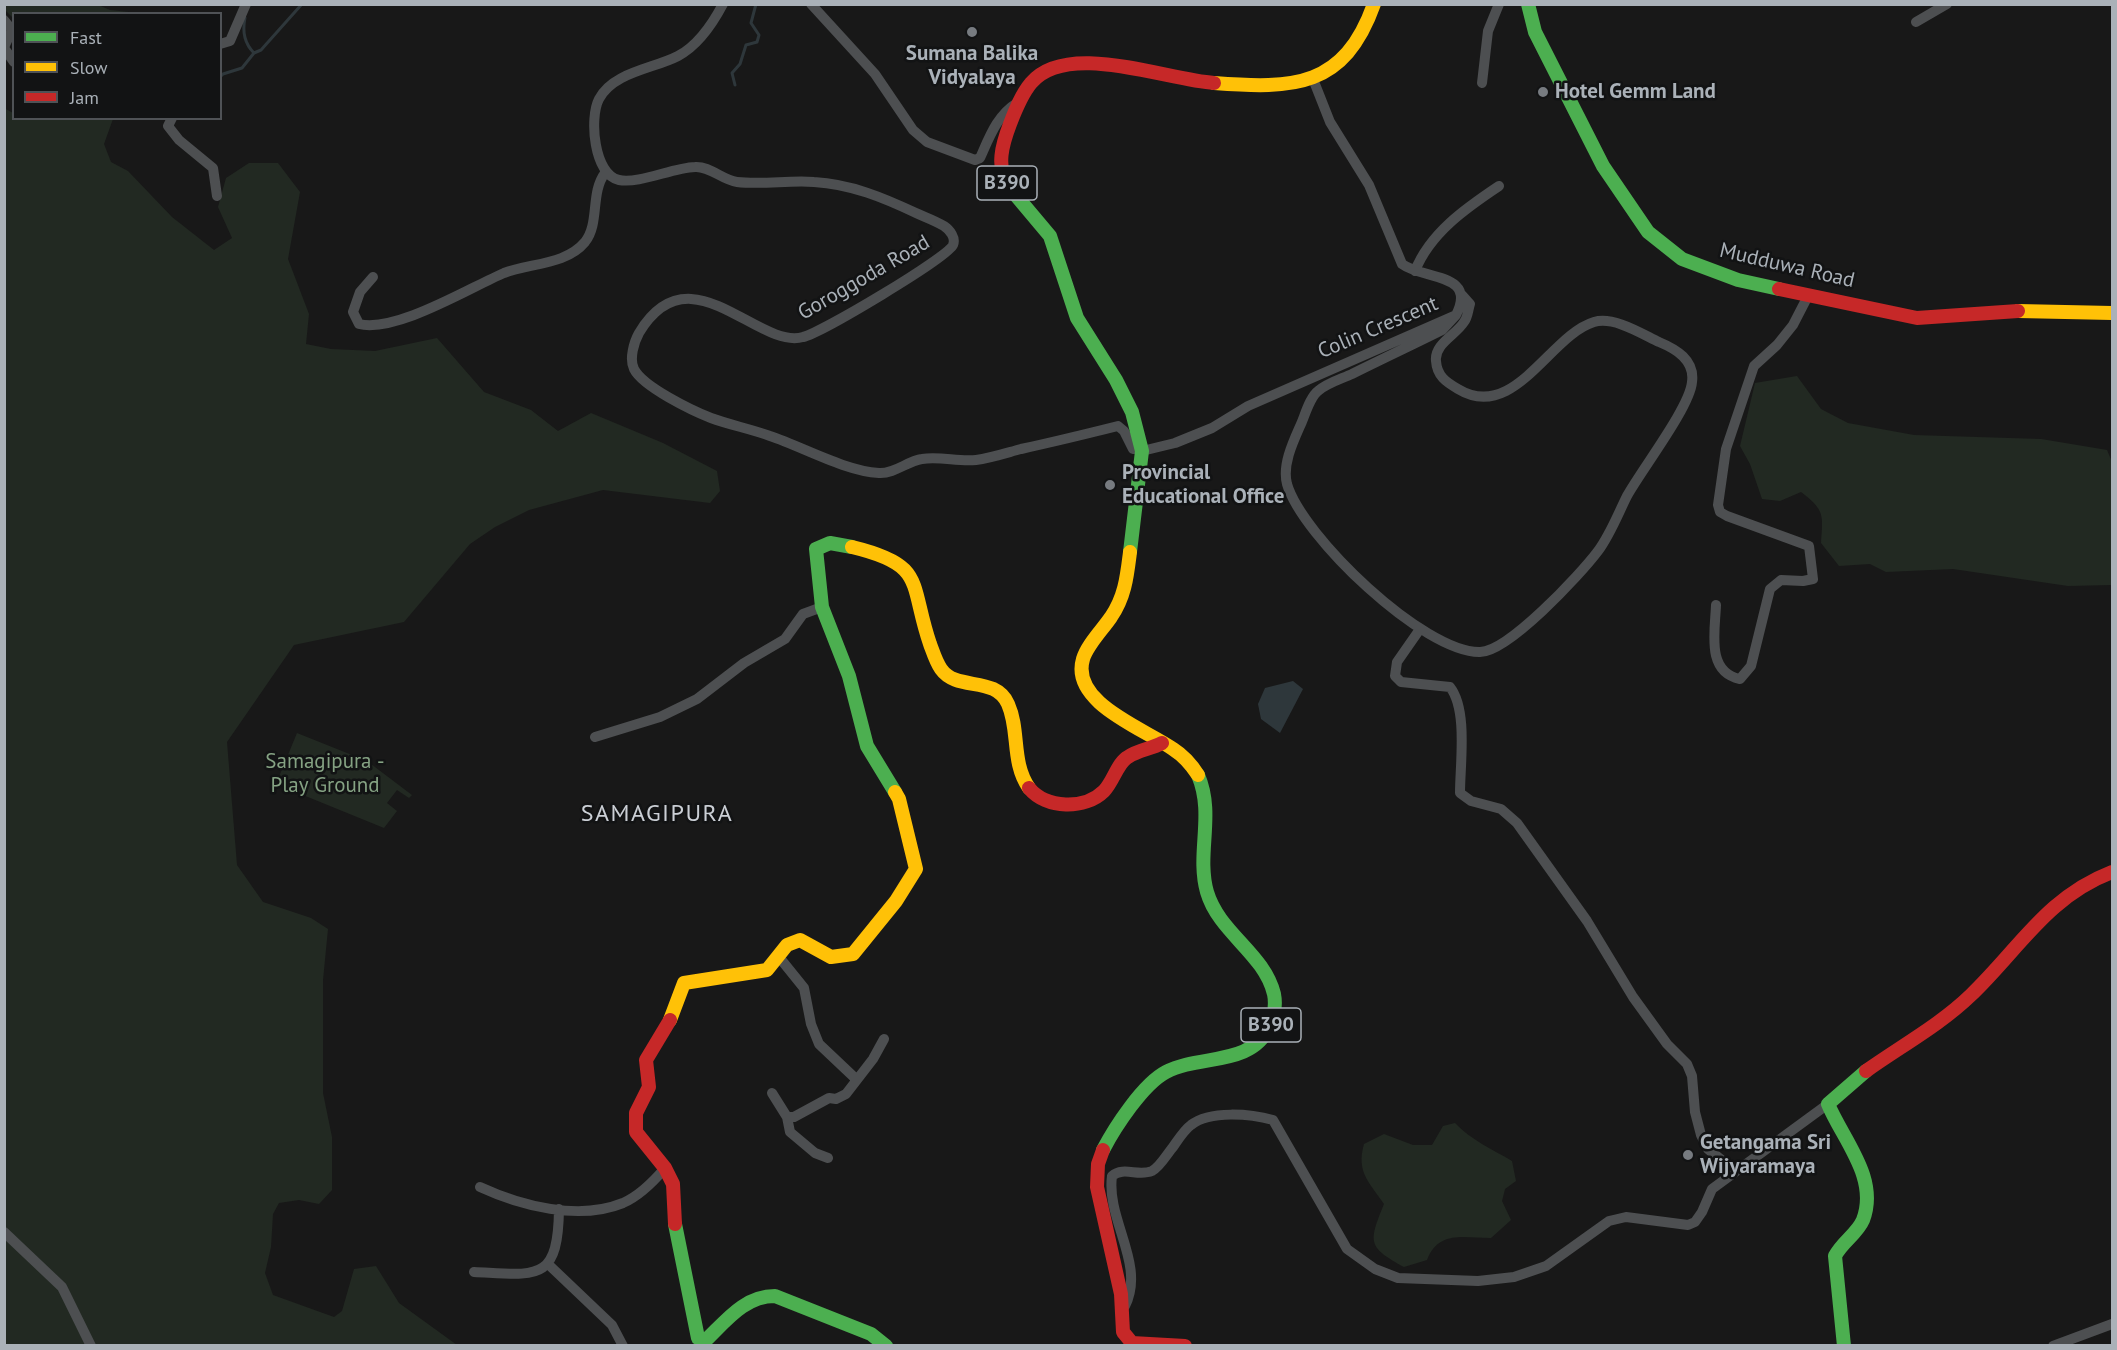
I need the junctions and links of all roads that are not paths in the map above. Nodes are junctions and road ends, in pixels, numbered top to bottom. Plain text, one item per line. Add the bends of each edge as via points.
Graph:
1 (246, 4) edge
2 (723, 4) edge
3 (811, 4) edge
4 (1374, 4) edge
5 (1498, 4) edge
6 (1528, 4) edge
7 (1947, 4) edge
8 (4, 20) edge
9 (1916, 22) dead end
10 (222, 43) edge
11 (4, 47) edge
12 (1313, 79) junction
13 (1482, 83) dead end
14 (1020, 102) junction
15 (171, 120) edge
16 (605, 173) junction
17 (1499, 186) dead end
18 (217, 196) dead end
19 (1415, 270) junction
20 (372, 277) dead end
21 (1809, 294) junction
22 (1462, 295) junction
23 (2112, 313) edge
24 (1456, 315) junction
25 (1142, 449) junction
26 (1716, 605) dead end
27 (822, 607) junction
28 (1420, 629) junction
29 (596, 737) dead end
30 (1162, 743) junction
31 (2112, 872) edge
32 (778, 957) junction
33 (884, 1040) dead end
34 (856, 1079) junction
35 (772, 1093) dead end
36 (1828, 1104) junction
37 (787, 1117) junction
38 (828, 1158) dead end
39 (665, 1168) junction
40 (1735, 1171) junction
41 (480, 1188) dead end
42 (559, 1209) junction
43 (4, 1232) edge
44 (549, 1265) junction
45 (474, 1272) dead end
46 (1120, 1312) junction
47 (2112, 1324) edge
48 (91, 1346) edge
49 (622, 1346) edge
50 (886, 1346) edge
51 (1185, 1346) edge
52 (1844, 1346) edge
53 (2053, 1346) edge

1 - 10 street via 231,41
2 - 16 street via 712,24 682,54 616,81 601,95 594,124
3 - 14 street via 875,74 913,130 927,142 975,160 980,158 996,124
4 - 12 street, B390 via 1367,27 1341,63
5 - 13 street via 1488,31
6 - 21 street, Mudduwa Road via 1535,33 1603,166 1648,232 1683,259 1712,271
7 - 9 street
8 - 11 street via 12,30
12 - 14 street, B390 via 1291,84 1219,85 1089,61 1057,68 1032,81
12 - 19 street, Colin Crescent via 1330,122 1369,185 1402,264
14 - 25 street, B390 via 1003,146 1001,171 1050,235 1076,317 1128,398
15 - 18 street via 168,126 179,140 213,168
16 - 20 street via 598,182 585,242 567,256 505,273 454,298 367,326 359,324 353,312 360,292
16 - 25 street, Goroggoda Road via 618,180 630,180 700,166 734,182 842,186 880,197 947,227 954,238 953,246 944,256 804,337 783,337 714,303 684,299 652,316 633,348 634,370 654,388 710,418 877,473 889,473 926,458 975,460 1118,426 1133,449
17 - 19 street via 1443,229 1422,254
19 - 22 street, Colin Crescent via 1447,278
21 - 23 street, Mudduwa Road via 1917,318 2002,311
21 - 26 street via 1793,325 1754,366 1726,449 1718,505 1727,516 1809,546 1813,579 1781,580 1770,589 1751,666 1740,680 1729,677 1714,658
22 - 24 street, Colin Crescent
22 - 28 street via 1470,304 1466,320 1438,349 1436,361 1442,380 1467,395 1484,397 1509,389 1529,377 1577,330 1597,321 1617,324 1671,347 1683,355 1691,369 1692,382 1686,401 1636,480 1599,550 1568,586 1507,642 1480,652 1463,649
24 - 25 street, Colin Crescent via 1248,406 1212,428 1175,443
24 - 28 street via 1442,330 1316,392 1285,469 1294,500 1308,522 1357,579
25 - 30 street, B390 via 1126,587 1113,615 1083,657 1080,672 1082,682 1095,699
27 - 29 street via 803,614 785,639 744,663 697,699 660,717
27 - 30 street via 815,555 823,544 877,554 903,565 917,581 925,632 942,672 953,679 981,682 1006,700 1026,786 1038,798 1054,804 1081,804 1101,796 1126,757
27 - 32 street via 849,676 867,746 899,799 916,869 853,954 831,957 800,940 787,945
28 - 40 street via 1397,662 1395,676 1401,682 1450,687 1456,695 1461,727 1460,793 1471,801 1501,809 1524,832 1587,921 1633,997 1686,1064 1692,1076 1701,1135 1708,1149
30 - 46 street, B390 via 1179,751 1199,777 1206,802 1207,893 1221,921 1263,968 1275,996 1275,1009 1270,1028 1251,1049 1176,1068 1154,1081 1102,1152 1097,1187 1121,1294
31 - 36 street via 2097,876 2070,893 1971,995
32 - 34 street via 804,988 819,1044
32 - 39 street via 767,970 681,985 675,1013 646,1060 649,1087 636,1113 636,1132
33 - 34 street
34 - 37 street via 846,1094
35 - 37 street
36 - 40 street
36 - 52 street via 1858,1158 1866,1197 1863,1220 1835,1256
37 - 38 street via 790,1132 814,1153
39 - 42 street via 652,1183 624,1202 584,1211
39 - 50 street via 673,1184 675,1234 698,1338 705,1341 746,1303 763,1294 871,1334
40 - 46 street via 1712,1189 1702,1212 1688,1225 1626,1217 1609,1221 1546,1266 1514,1277 1478,1281 1398,1278 1375,1269 1347,1248 1273,1120 1249,1113 1204,1118 1190,1125 1154,1170 1142,1174 1117,1172 1112,1176 1110,1193 1133,1276 1127,1303
41 - 42 street via 510,1201
42 - 44 street via 558,1234
43 - 48 street via 62,1287
44 - 45 street via 526,1274
44 - 49 street via 612,1326
46 - 51 street, B390 via 1123,1332 1132,1343
47 - 53 street

